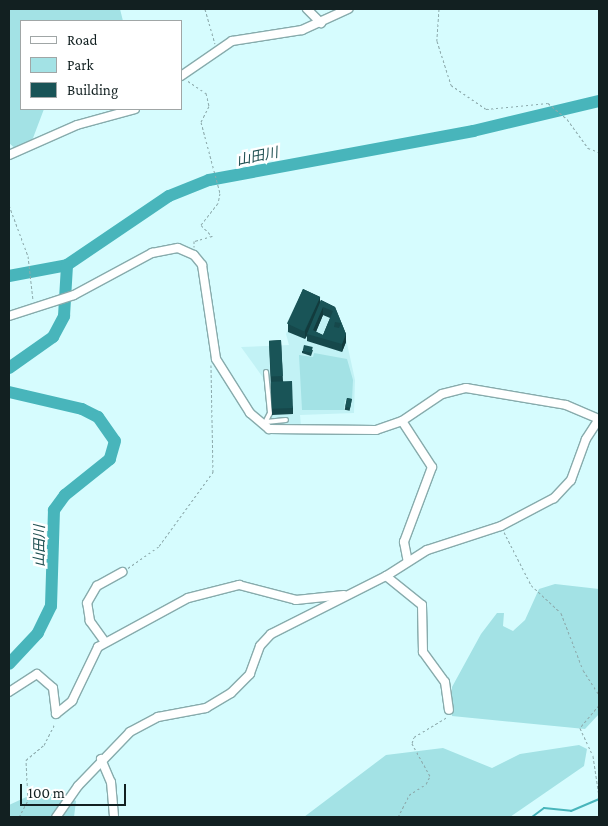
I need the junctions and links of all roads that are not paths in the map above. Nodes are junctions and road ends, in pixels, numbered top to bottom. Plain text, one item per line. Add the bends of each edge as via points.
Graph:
1 (307, 9) edge
2 (348, 9) edge
3 (321, 23) junction
4 (183, 74) edge
5 (130, 110) edge
6 (9, 155) edge
7 (9, 316) edge
8 (266, 372) dead end
9 (286, 420) dead end
10 (402, 421) junction
11 (265, 424) junction
12 (408, 562) junction
13 (122, 572) road end
14 (386, 576) junction
15 (349, 596) junction
16 (105, 642) junction
17 (9, 692) edge
18 (449, 710) road end
19 (101, 759) junction
20 (56, 817) edge
21 (114, 817) edge

1 - 3 street
2 - 3 street
3 - 4 street via 287,33 241,38 216,50
5 - 6 street via 77,125
7 - 11 street via 74,295 152,253 178,248 194,255 204,272 216,359
8 - 11 lane via 270,413
9 - 11 lane
10 - 11 street via 350,433 316,428 276,430
10 - 12 street via 432,467 418,515 404,542
10 - 12 street via 442,394 466,388 596,415 599,419 564,490 501,526 438,545
12 - 14 street
13 - 16 street via 97,586 87,603 90,621
14 - 15 street
14 - 18 street via 422,605 423,652 445,682
15 - 16 street via 296,600 239,585 188,598
15 - 19 street via 271,634 260,646 250,674 223,698 206,708 144,722
16 - 17 street via 92,654 72,700 56,714 53,688 37,674
19 - 20 street
19 - 21 street via 111,782

